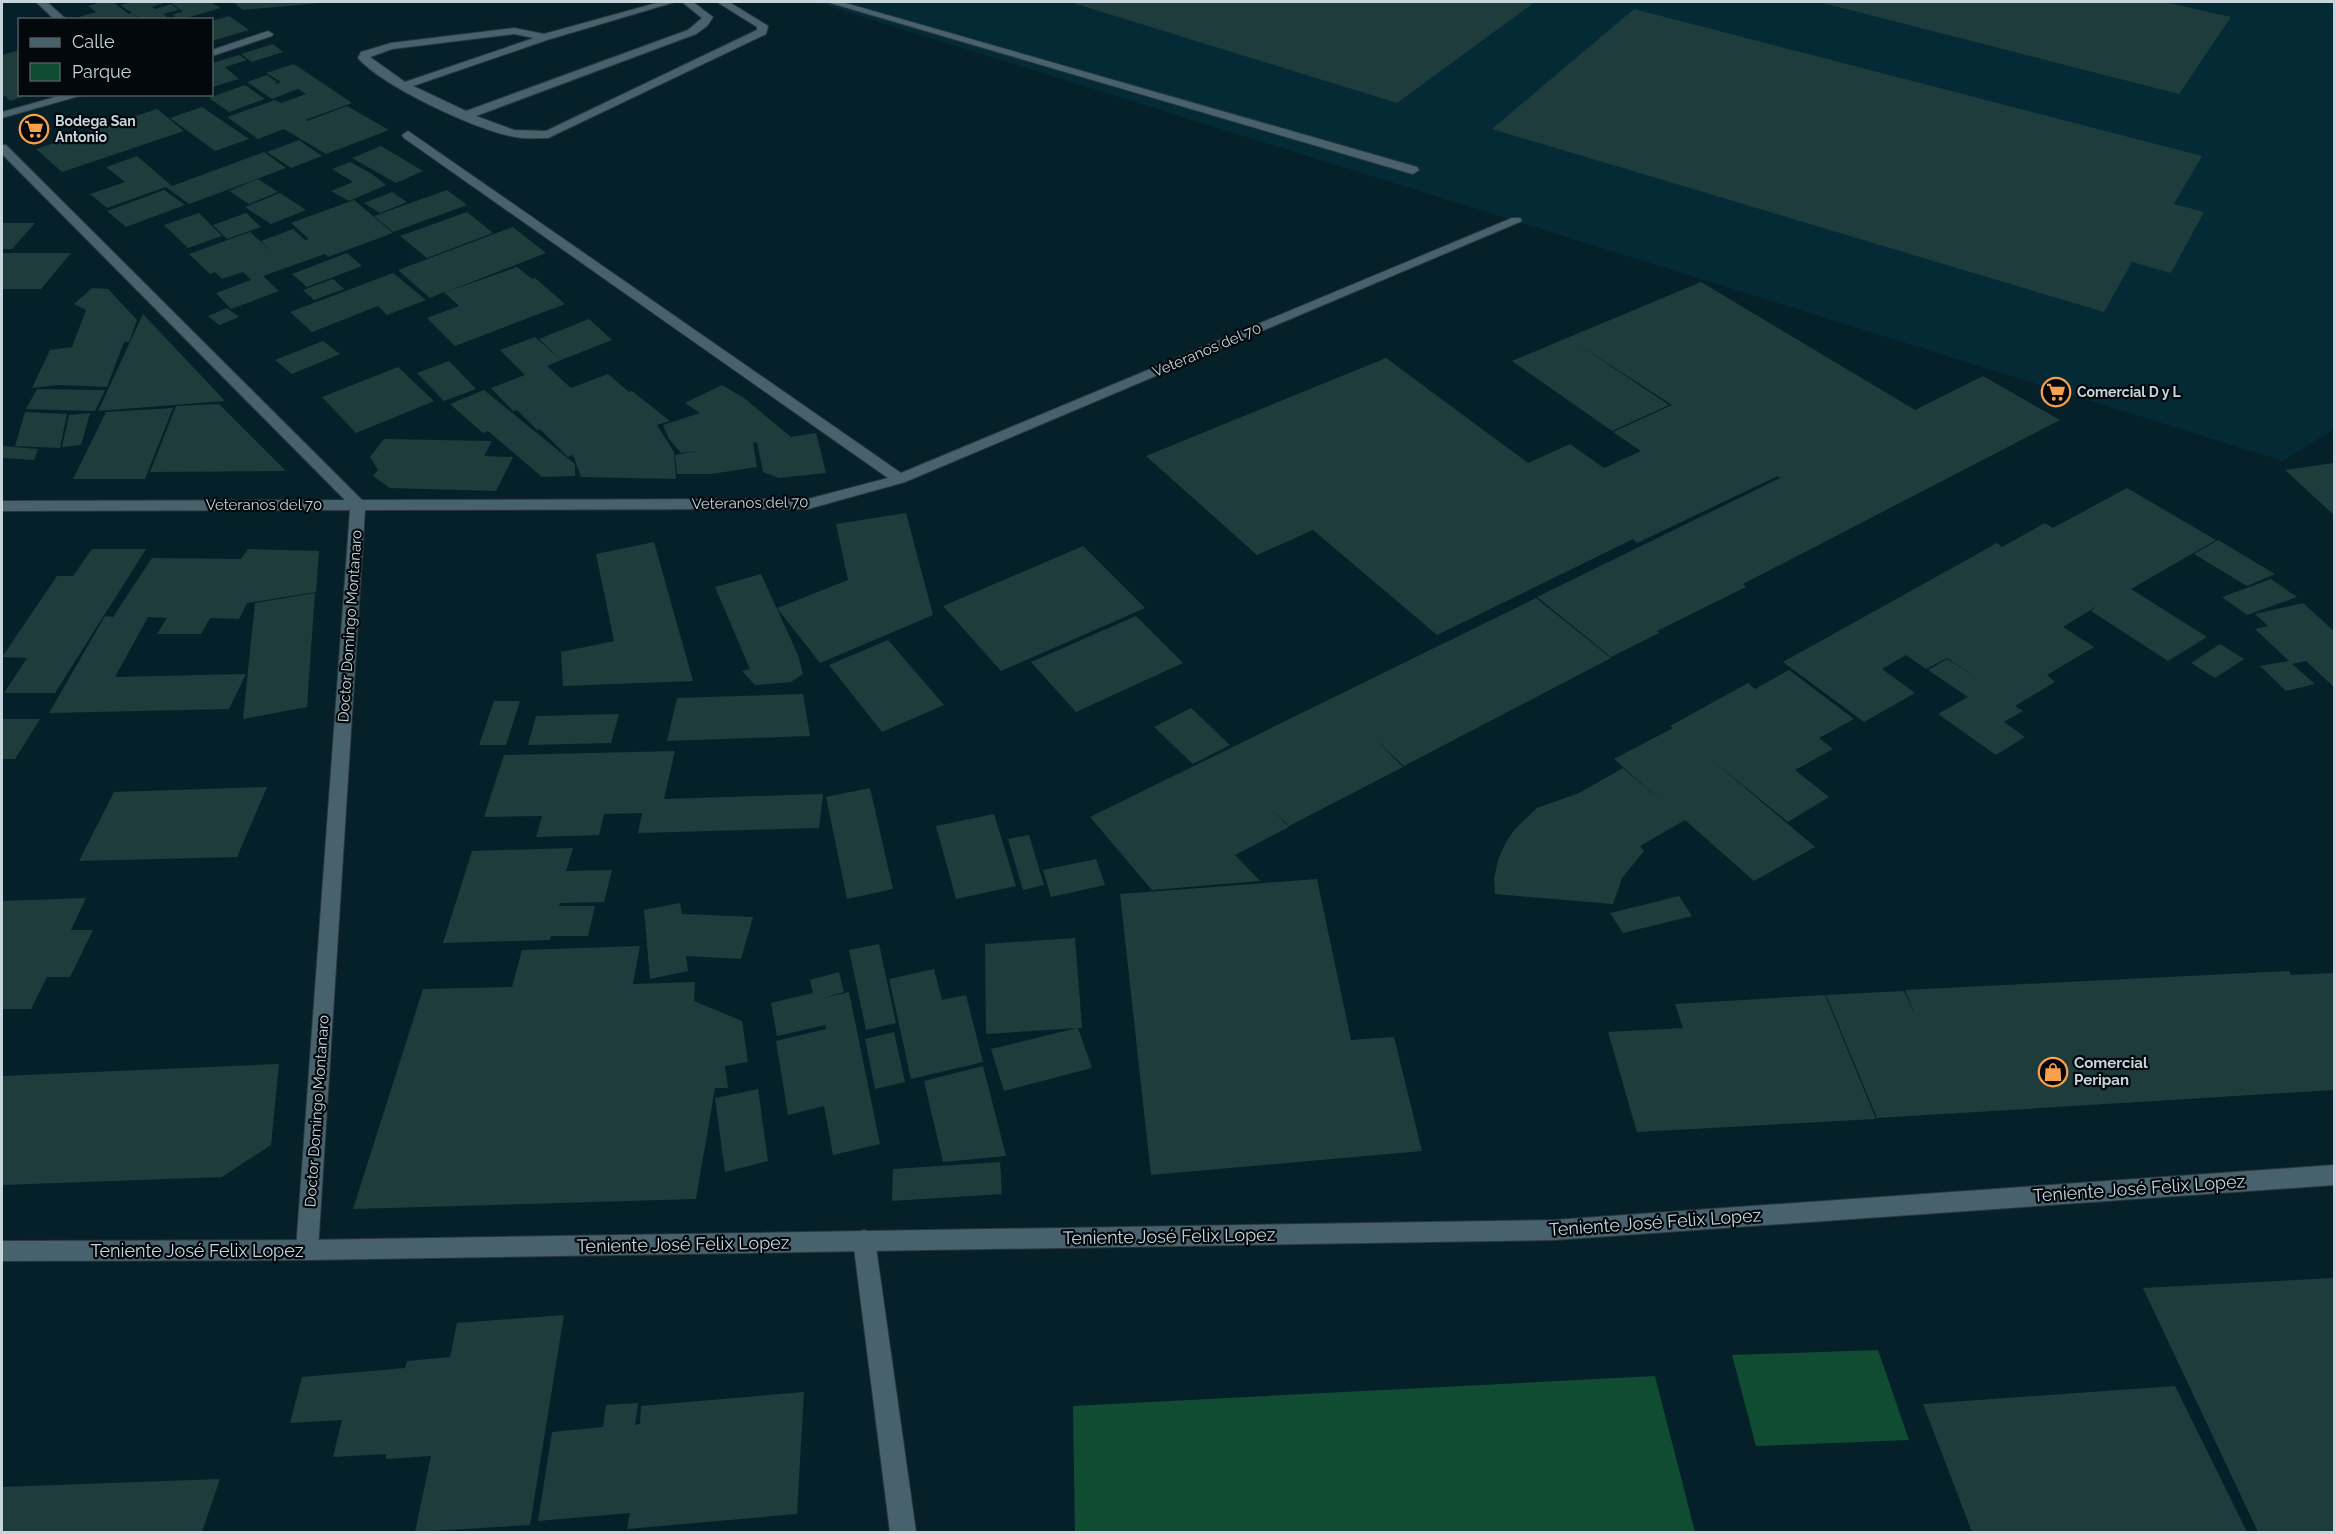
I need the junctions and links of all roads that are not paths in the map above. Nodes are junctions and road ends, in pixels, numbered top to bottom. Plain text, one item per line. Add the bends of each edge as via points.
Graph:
1 (41, 2) edge
2 (670, 2) edge
3 (687, 2) edge
4 (722, 2) edge
5 (832, 2) edge
6 (60, 18) edge
7 (268, 34) dead end
8 (543, 38) junction
9 (213, 53) edge
10 (403, 86) junction
11 (73, 96) edge
12 (2, 115) edge
13 (467, 115) junction
14 (408, 135) dead end
15 (2, 148) edge
16 (1413, 170) dead end
17 (1516, 221) dead end
18 (900, 479) junction
19 (358, 505) junction
20 (2, 506) edge
21 (2334, 1175) edge
22 (864, 1240) junction
23 (308, 1250) junction
24 (2, 1251) edge
25 (903, 1533) edge

1 - 6 street
2 - 8 street
3 - 13 street via 708,17 692,32
4 - 13 street via 763,26 762,32 548,134 511,133
5 - 16 street
7 - 9 street
8 - 10 street
8 - 10 street via 514,31 391,46 365,54 367,62
10 - 13 street
11 - 12 street
14 - 18 street
15 - 19 street
17 - 18 street, Veteranos del 70
18 - 19 street, Veteranos del 70 via 808,504
19 - 20 street, Veteranos del 70
19 - 23 street, Doctor Domingo Montanaro
21 - 22 street, Teniente José Felix Lopez via 1554,1230
22 - 23 street, Teniente José Felix Lopez
22 - 25 street
23 - 24 street, Teniente José Felix Lopez

